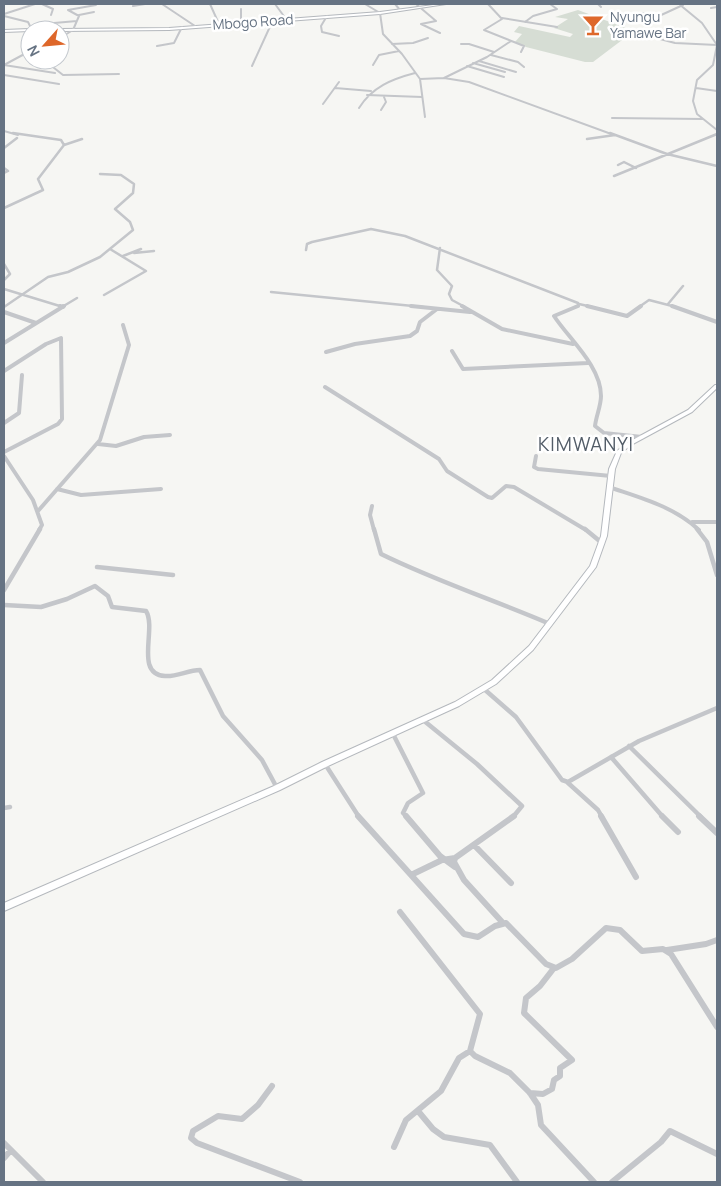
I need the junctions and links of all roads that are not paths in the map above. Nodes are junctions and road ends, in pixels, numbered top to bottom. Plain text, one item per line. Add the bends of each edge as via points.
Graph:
1 (35, 4) edge
2 (42, 4) edge
3 (145, 4) edge
4 (162, 4) edge
5 (210, 4) edge
6 (275, 4) edge
7 (365, 4) edge
8 (395, 4) edge
9 (416, 4) edge
10 (446, 4) edge
11 (488, 4) edge
12 (550, 4) edge
13 (598, 4) edge
14 (679, 4) edge
15 (96, 5) dead end
16 (683, 5) junction
17 (133, 6) dead end
18 (717, 7) edge
19 (420, 8) junction
20 (601, 8) dead end
21 (711, 8) dead end
22 (241, 9) dead end
23 (400, 10) junction
24 (94, 12) dead end
25 (380, 13) junction
26 (51, 14) dead end
27 (4, 15) edge
28 (79, 15) junction
29 (327, 16) junction
30 (502, 18) junction
31 (286, 19) junction
32 (21, 20) edge
33 (272, 20) junction
34 (77, 21) junction
35 (70, 22) edge
36 (241, 22) junction
37 (525, 22) junction
38 (623, 23) dead end
39 (219, 24) junction
40 (195, 26) junction
41 (182, 27) junction
42 (557, 27) dead end
43 (20, 30) edge
44 (73, 30) junction
45 (4, 31) edge
46 (70, 32) edge
47 (440, 33) dead end
48 (339, 36) dead end
49 (428, 38) dead end
50 (660, 40) dead end
51 (511, 41) junction
52 (392, 44) junction
53 (461, 44) dead end
54 (717, 45) edge
55 (158, 46) dead end
56 (399, 51) junction
57 (494, 52) junction
58 (521, 52) dead end
59 (490, 55) junction
60 (20, 56) edge
61 (478, 61) junction
62 (473, 63) junction
63 (4, 65) edge
64 (373, 65) dead end
65 (252, 66) dead end
66 (466, 66) junction
67 (524, 67) dead end
68 (56, 70) edge
69 (505, 72) dead end
70 (516, 72) dead end
71 (55, 73) dead end
72 (119, 74) dead end
73 (416, 74) junction
74 (4, 75) edge
75 (504, 77) dead end
76 (444, 78) junction
77 (420, 79) junction
78 (339, 82) dead end
79 (59, 84) dead end
80 (335, 88) junction
81 (696, 88) junction
82 (371, 91) junction
83 (717, 92) edge
84 (367, 95) junction
85 (384, 97) junction
86 (422, 97) junction
87 (323, 104) dead end
88 (359, 108) dead end
89 (381, 110) dead end
90 (425, 117) dead end
91 (612, 118) dead end
92 (703, 119) junction
93 (4, 131) edge
94 (717, 132) edge
95 (616, 135) junction
96 (17, 138) dead end
97 (82, 138) dead end
98 (589, 142) dead end
99 (64, 145) junction
100 (4, 148) edge
101 (667, 154) junction
102 (618, 165) dead end
103 (717, 166) edge
104 (4, 168) edge
105 (636, 168) junction
106 (4, 173) edge
107 (100, 174) dead end
108 (614, 176) dead end
109 (4, 208) edge
110 (440, 248) junction
111 (110, 249) junction
112 (141, 249) dead end
113 (306, 250) dead end
114 (154, 251) dead end
115 (134, 253) junction
116 (123, 256) junction
117 (4, 264) edge
118 (4, 280) edge
119 (683, 286) dead end
120 (4, 290) edge
121 (271, 292) dead end
122 (22, 295) junction
123 (104, 296) dead end
124 (77, 298) dead end
125 (580, 304) junction
126 (668, 304) junction
127 (4, 307) edge
128 (63, 307) junction
129 (437, 309) junction
130 (4, 312) edge
131 (470, 312) junction
132 (717, 322) edge
133 (36, 323) junction
134 (123, 325) dead end
135 (4, 338) edge
136 (9, 340) junction
137 (4, 343) edge
138 (573, 344) junction
139 (452, 351) dead end
140 (326, 352) dead end
141 (588, 363) junction
142 (4, 371) edge
143 (22, 375) dead end
144 (717, 386) edge
145 (325, 387) dead end
146 (4, 423) edge
147 (170, 435) dead end
148 (642, 437) junction
149 (98, 444) junction
150 (4, 452) edge
151 (4, 456) edge
152 (536, 456) dead end
153 (611, 476) junction
154 (609, 486) junction
155 (57, 489) junction
156 (161, 489) dead end
157 (372, 506) dead end
158 (38, 511) junction
159 (692, 522) junction
160 (717, 522) edge
161 (602, 543) junction
162 (97, 567) dead end
163 (173, 575) dead end
164 (717, 575) edge
165 (4, 590) edge
166 (4, 605) edge
167 (550, 624) junction
168 (484, 688) junction
169 (717, 708) edge
170 (423, 720) junction
171 (393, 734) junction
172 (629, 746) junction
173 (611, 757) junction
174 (325, 764) junction
175 (567, 782) junction
176 (277, 788) junction
177 (678, 832) dead end
178 (717, 833) edge
179 (474, 845) junction
180 (455, 858) junction
181 (442, 860) junction
182 (456, 867) junction
183 (411, 875) junction
184 (636, 877) dead end
185 (510, 883) dead end
186 (4, 907) edge
187 (400, 912) dead end
188 (503, 923) junction
189 (717, 940) edge
190 (667, 950) junction
191 (554, 968) junction
192 (717, 1028) edge
193 (470, 1050) junction
194 (272, 1086) dead end
195 (530, 1093) junction
196 (418, 1111) junction
197 (4, 1143) edge
198 (394, 1147) dead end
199 (11, 1150) junction
200 (717, 1154) edge
201 (4, 1158) edge
202 (43, 1182) edge
203 (300, 1182) edge
204 (517, 1182) edge
205 (594, 1182) edge
206 (612, 1182) edge

1 - 27 street
2 - 26 street via 53,9
3 - 17 street
4 - 40 street
5 - 39 street
6 - 31 street
7 - 25 street
8 - 23 street
9 - 19 street
10 - 19 street, Mbogo Road
11 - 30 street
12 - 37 street via 557,9 530,17
13 - 20 street
14 - 16 street
15 - 28 street via 68,10
16 - 38 street via 657,16 640,13
16 - 54 street via 702,23
18 - 21 street
19 - 23 street, Mbogo Road
19 - 47 street via 436,21 422,25
22 - 36 street
23 - 25 street, Mbogo Road
24 - 28 street
25 - 29 street, Mbogo Road
25 - 52 street via 382,32
27 - 32 street
28 - 34 street
29 - 31 street, Mbogo Road
29 - 48 street via 321,26 322,32
30 - 37 street
30 - 51 street via 484,30
31 - 33 street, Mbogo Road
33 - 36 street, Mbogo Road
33 - 65 street
34 - 35 street
34 - 44 street
36 - 39 street, Mbogo Road
37 - 42 street
39 - 40 street, Mbogo Road
40 - 41 street, Mbogo Road
41 - 44 street, Mbogo Road via 129,31
41 - 55 street via 174,43
43 - 45 street
44 - 46 street
49 - 52 street
50 - 54 street
51 - 57 street
51 - 58 street via 525,46
52 - 56 street
53 - 57 street
54 - 81 street via 714,63 700,75
56 - 64 street via 379,55
56 - 73 street
57 - 59 street
59 - 61 street
59 - 67 street via 518,62
60 - 63 street
61 - 62 street
61 - 70 street
62 - 66 street
62 - 69 street
63 - 71 street
66 - 75 street
66 - 76 street
68 - 72 street via 63,76
73 - 77 street
73 - 82 street via 391,80
74 - 79 street
76 - 77 street
76 - 95 street via 485,87
77 - 86 street
78 - 80 street
80 - 82 street
80 - 87 street
81 - 83 street
81 - 92 street via 694,108
82 - 84 street
84 - 85 street
84 - 88 street
85 - 86 street
85 - 89 street via 386,102
86 - 90 street
91 - 92 street
92 - 94 street
93 - 99 street via 62,140
94 - 101 street
95 - 98 street via 585,139
95 - 101 street
96 - 100 street
97 - 99 street
99 - 109 street via 38,179 43,190
101 - 103 street
101 - 105 street
102 - 105 street via 624,162
104 - 106 street via 8,170
105 - 108 street
107 - 111 street via 121,175 134,184 133,193 115,210 130,222 133,229
110 - 113 street via 373,229 312,242 307,244
110 - 125 street
110 - 131 street via 436,265 438,275 452,286 450,298
111 - 116 street
111 - 122 street via 71,271 48,277
112 - 115 street
114 - 115 street
115 - 116 street
116 - 123 street via 146,271
117 - 118 street via 10,274
119 - 126 street
120 - 122 street
121 - 129 street
122 - 127 street
122 - 128 street
124 - 128 street
125 - 126 street via 627,316 649,300
125 - 138 street via 554,316
126 - 132 street
128 - 133 street
129 - 131 street
129 - 140 street via 420,322 417,331 410,336
130 - 133 street
131 - 138 street via 502,329
133 - 136 street
134 - 149 street via 129,345
135 - 136 street
136 - 137 street
138 - 141 street
139 - 141 street via 463,369
141 - 148 street via 602,390 595,418 596,428
142 - 150 street via 61,338 62,419
143 - 146 street via 19,413
144 - 148 street via 690,410
145 - 161 street via 439,459 447,471 488,497 492,498 506,486 514,488 583,528
147 - 149 street via 144,437 116,446
148 - 153 street via 620,452
149 - 155 street
151 - 158 street
152 - 153 street via 534,466 538,469
153 - 154 street
154 - 159 street via 661,505
154 - 161 street
155 - 156 street via 81,495
155 - 158 street
157 - 167 street via 370,515 381,554 422,574
158 - 165 street via 41,530
159 - 160 street
159 - 164 street via 707,543
161 - 167 street via 581,586
162 - 163 street
166 - 176 street via 41,607 95,586 108,596 112,607 146,610 151,620 150,668 170,676 200,670 223,716 262,760
167 - 168 street via 520,660
168 - 170 street
168 - 175 street via 516,717 562,780
169 - 172 street
170 - 171 street
170 - 179 street via 522,806 518,813
171 - 174 street
171 - 181 street via 423,793 408,804 403,813 416,824
172 - 173 street
172 - 178 street
173 - 175 street
173 - 177 street
174 - 176 street
174 - 183 street via 353,810
175 - 184 street via 598,810
176 - 186 street
179 - 180 street
179 - 185 street
180 - 181 street
180 - 182 street
181 - 182 street
181 - 183 street
182 - 188 street
183 - 188 street via 472,938 478,938
187 - 193 street via 480,1014
188 - 191 street
189 - 190 street
190 - 191 street via 642,951 620,930 608,927 572,959
190 - 192 street
191 - 195 street via 526,998 524,1013 572,1060 560,1068 560,1076 554,1080 552,1089 543,1094
193 - 195 street via 510,1073
193 - 196 street via 459,1058 441,1091
194 - 203 street via 248,1115 236,1119 214,1117 193,1131 191,1138
195 - 205 street via 538,1106 541,1125
196 - 198 street via 406,1120
196 - 204 street via 423,1120 450,1141 484,1143 494,1148 502,1166
197 - 199 street
199 - 201 street
199 - 202 street
200 - 206 street via 670,1131

